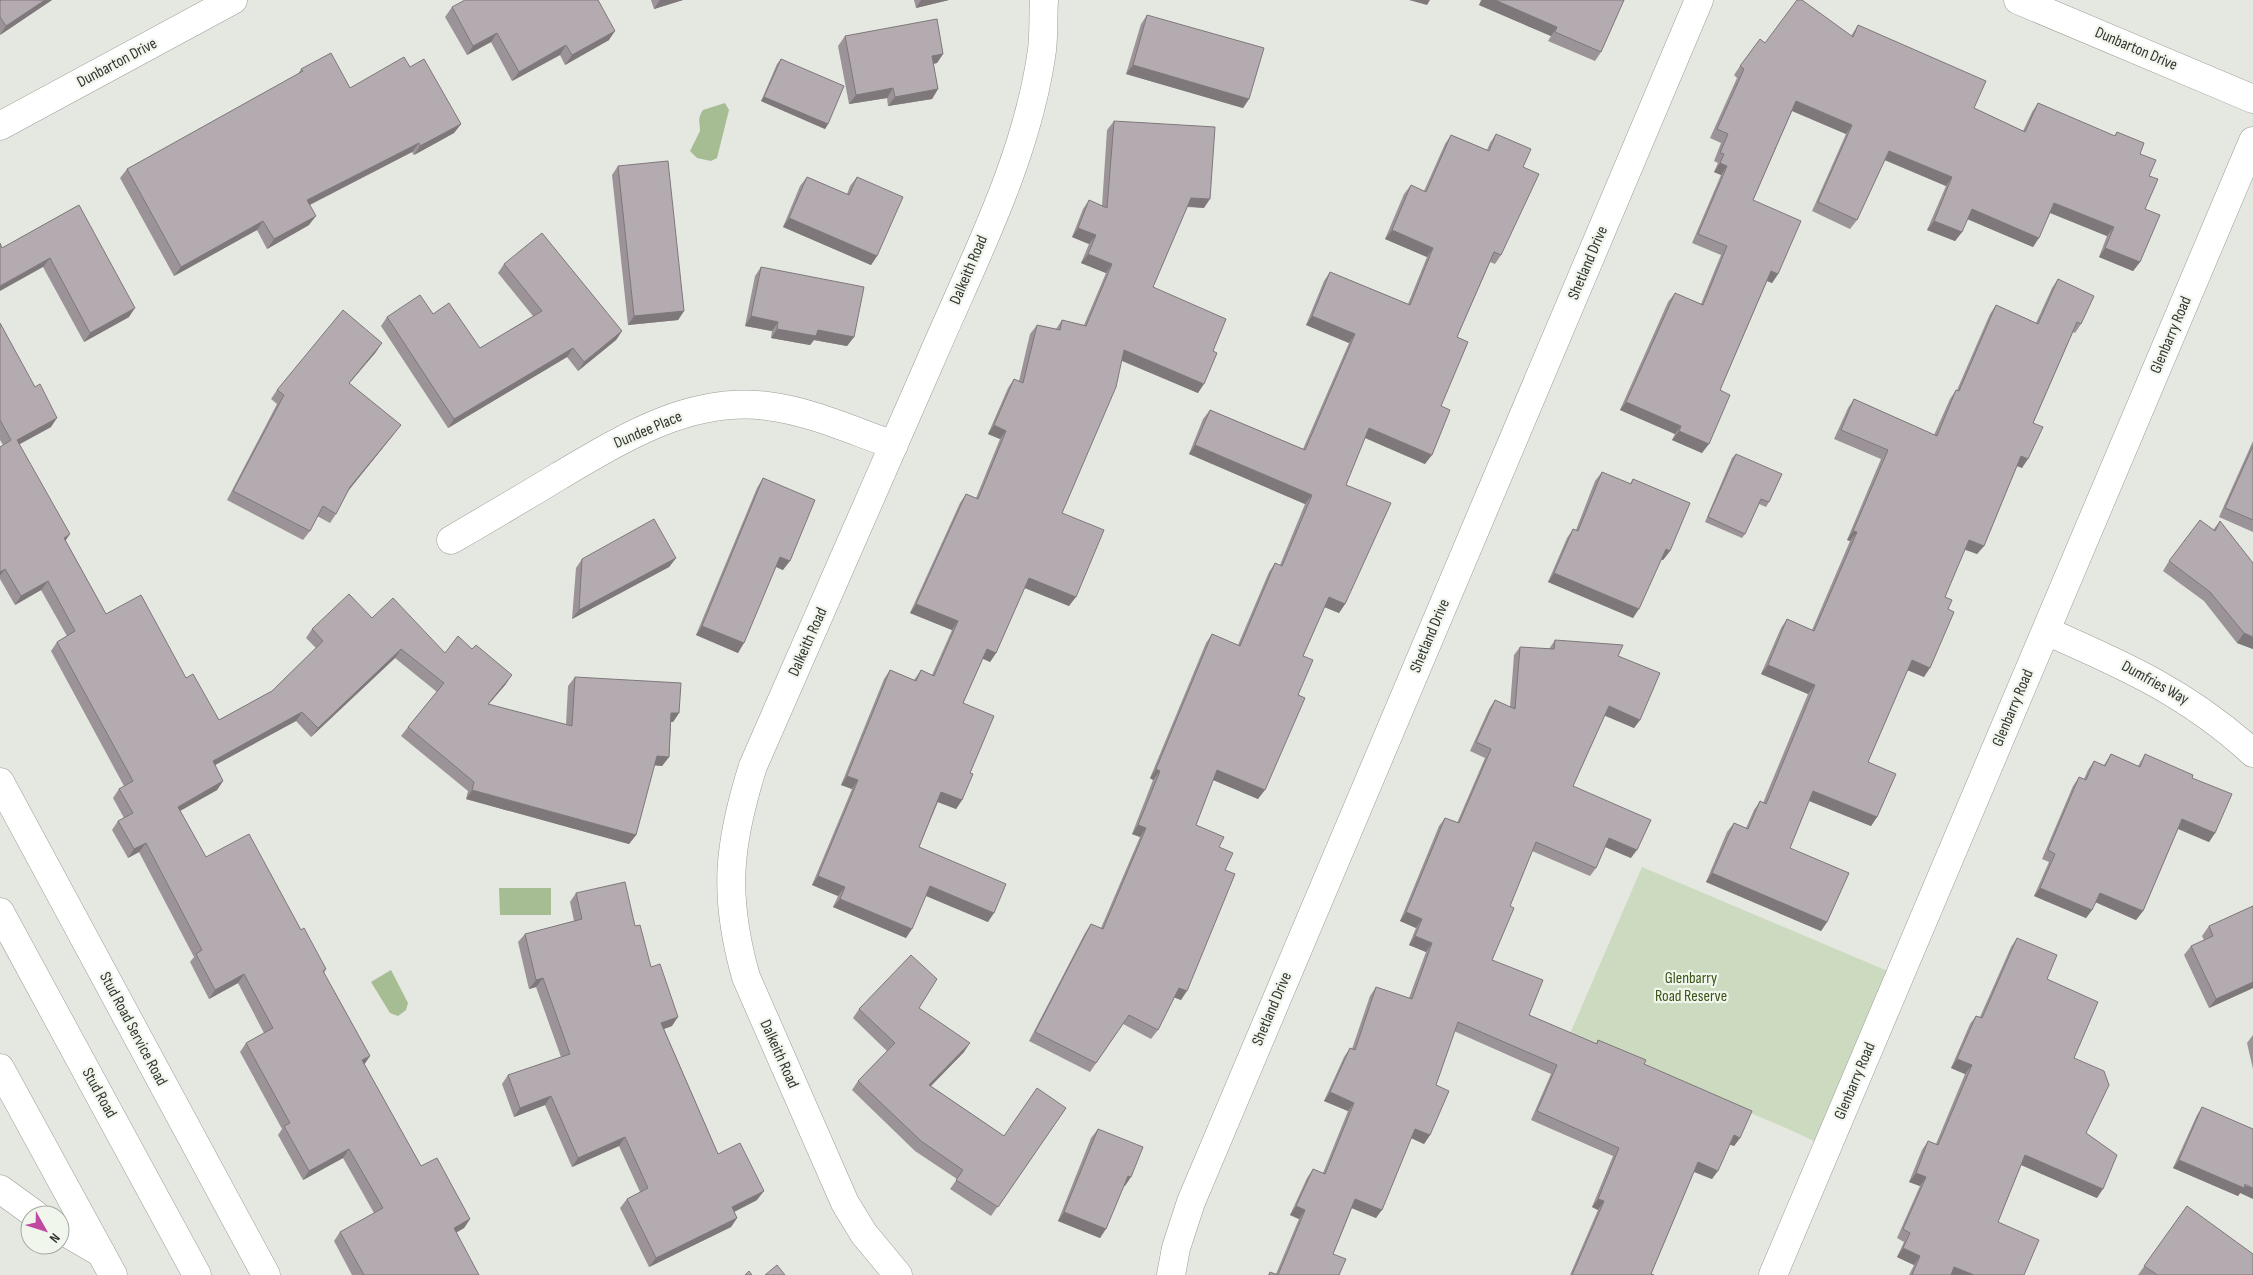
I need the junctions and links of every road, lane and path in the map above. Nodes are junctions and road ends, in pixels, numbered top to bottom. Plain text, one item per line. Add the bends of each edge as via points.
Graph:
1 (233, 0) edge
2 (1044, 0) edge
3 (1699, 0) edge
4 (2018, 0) edge
5 (206, 6) edge
6 (2253, 99) edge
7 (0, 126) edge
8 (2253, 141) edge
9 (894, 445) junction
10 (451, 540) dead end
11 (2046, 631) junction
12 (2253, 753) edge
13 (0, 782) edge
14 (0, 912) edge
15 (0, 1068) edge
16 (0, 1189) edge
17 (22, 1205) edge
18 (70, 1236) edge
19 (107, 1264) edge
20 (197, 1275) edge
21 (266, 1275) edge
22 (898, 1275) edge
23 (1171, 1275) edge
24 (1773, 1275) edge

1 - 5 street, Dunbarton Drive
2 - 9 street, Dalkeith Road via 1042,49 1016,154
3 - 23 street, Shetland Drive via 1190,1202
4 - 6 street, Dunbarton Drive
5 - 7 street, Dunbarton Drive
8 - 11 street, Glenbarry Road
9 - 10 street, Dundee Place via 788,409 738,404 708,408 673,417 638,432
9 - 22 street, Dalkeith Road via 753,766 738,821 731,873 731,908 735,940 746,977 845,1203 864,1234
11 - 12 street, Dumfries Way via 2119,663 2182,697
11 - 24 street, Glenbarry Road
13 - 21 street, Stud Road Service Road
14 - 20 street, Stud Road
15 - 19 street
16 - 17 street
18 - 19 street

